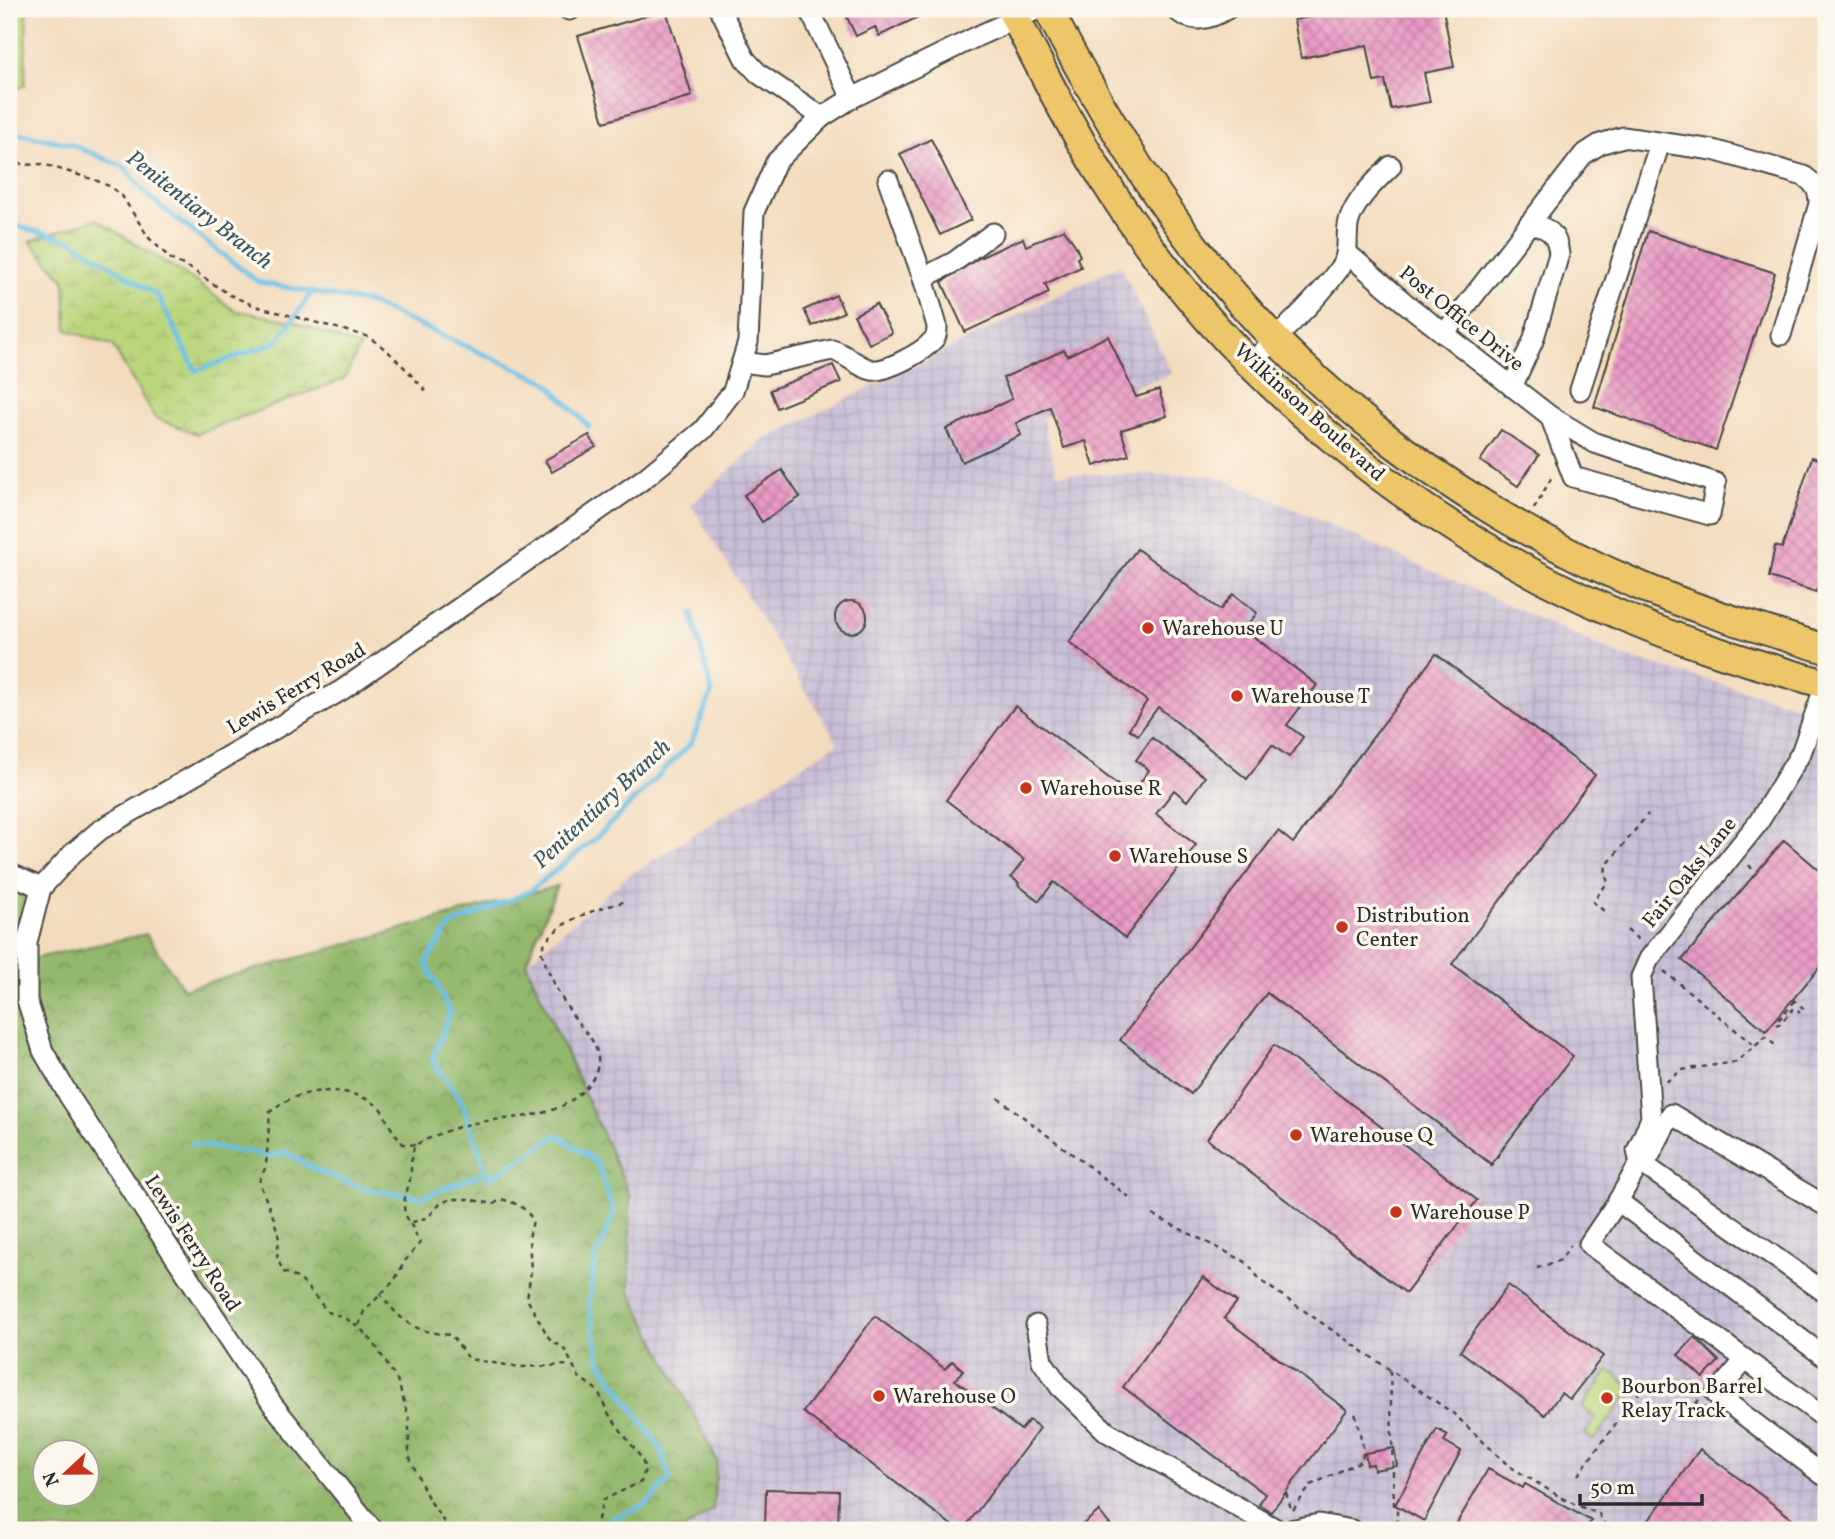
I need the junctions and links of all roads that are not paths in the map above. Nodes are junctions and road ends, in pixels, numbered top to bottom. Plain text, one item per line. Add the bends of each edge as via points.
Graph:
1 (720, 9) edge
2 (809, 9) edge
3 (1048, 9) edge
4 (1175, 9) edge
5 (1227, 9) edge
6 (1022, 12) edge
7 (852, 98) junction
8 (822, 117) junction
9 (1661, 143) junction
10 (1391, 166) dead end
11 (888, 180) dead end
12 (1529, 224) junction
13 (993, 233) dead end
14 (1347, 253) junction
15 (923, 278) junction
16 (1444, 334) junction
17 (1781, 335) dead end
18 (1275, 338) junction
19 (742, 362) junction
20 (1252, 363) junction
21 (1513, 387) junction
22 (1580, 390) dead end
23 (1550, 416) junction
24 (1826, 649) edge
25 (1826, 684) edge
26 (9, 873) edge
27 (41, 888) junction
28 (1640, 1162) junction
29 (1618, 1201) junction
30 (1826, 1206) edge
31 (1826, 1293) edge
32 (1036, 1325) dead end
33 (1826, 1358) edge
34 (1745, 1360) junction
35 (1826, 1419) edge
36 (1826, 1469) edge
37 (1289, 1525) edge
38 (373, 1530) edge
39 (1352, 1530) edge

1 - 8 street via 740,50 760,74
2 - 7 street
3 - 18 highway, Wilkinson Boulevard via 1143,175 1196,249
4 - 5 street via 1197,19 1210,19
6 - 7 street, Lewis Ferry Road
6 - 20 highway, Wilkinson Boulevard via 1070,123 1128,217 1196,304
7 - 8 street, Lewis Ferry Road
8 - 19 street, Lewis Ferry Road via 776,162 754,212 748,342
9 - 12 street via 1623,138 1600,144 1583,155
9 - 17 street via 1713,150 1804,176 1813,183 1819,204
9 - 22 street
10 - 14 street via 1355,208 1349,221
11 - 15 street
12 - 16 street
12 - 21 street via 1550,230 1559,254 1533,341
13 - 15 street
14 - 16 street, Post Office Drive
14 - 18 street via 1317,296
15 - 19 street via 937,332 933,341 895,364 868,369 832,350 765,365
16 - 21 street, Post Office Drive
18 - 20 street
18 - 24 highway, Wilkinson Boulevard via 1384,435 1453,486 1526,531 1673,599
19 - 27 street, Lewis Ferry Road via 733,391 703,430 645,478 342,690 100,830
20 - 25 highway, Wilkinson Boulevard via 1382,478 1512,561 1575,595 1655,629 1746,662
21 - 23 street, Post Office Drive
23 - 23 street, Post Office Drive via 1595,443 1716,483 1710,515 1573,477
25 - 28 street, Fair Oaks Lane via 1801,753 1758,823 1647,952 1641,976 1651,1118 1637,1151
26 - 27 street
27 - 38 street, Lewis Ferry Road via 27,942 27,1000 43,1051 273,1405
28 - 29 street
28 - 30 street via 1650,1155 1671,1114
28 - 31 street
29 - 33 street
29 - 34 street via 1590,1244
32 - 37 street via 1042,1361 1060,1387 1107,1432
34 - 35 street
34 - 36 street via 1716,1394 1823,1475
37 - 39 street

